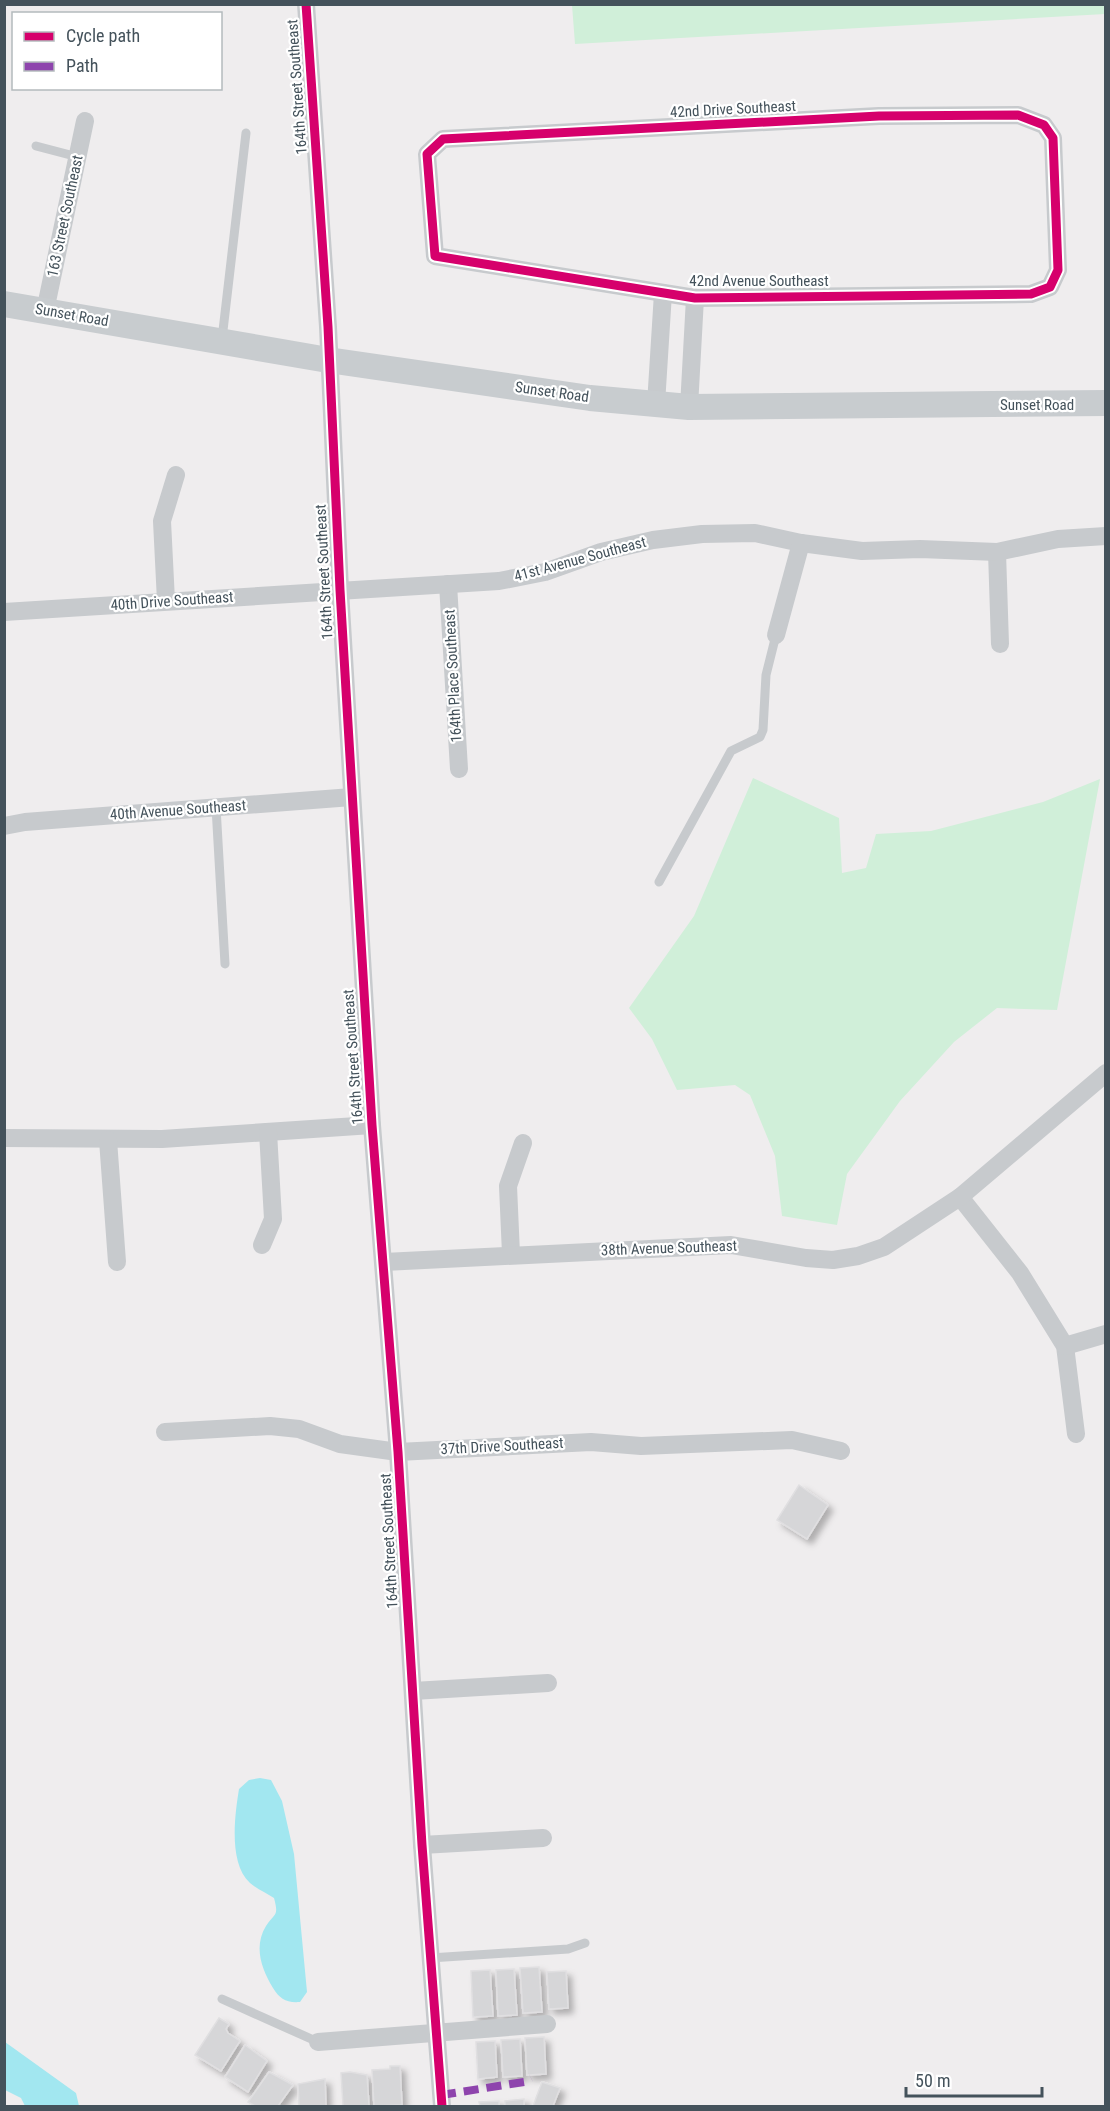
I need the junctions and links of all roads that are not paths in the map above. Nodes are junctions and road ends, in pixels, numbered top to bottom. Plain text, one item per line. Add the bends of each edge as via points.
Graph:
1 (306, 4) edge
2 (85, 121) dead end
3 (246, 133) dead end
4 (36, 146) dead end
5 (78, 156) junction
6 (435, 256) joint
7 (1050, 287) joint
8 (663, 293) junction
9 (695, 298) junction
10 (4, 304) edge
11 (45, 311) junction
12 (222, 341) junction
13 (328, 360) junction
14 (1106, 403) edge
15 (656, 404) junction
16 (689, 407) junction
17 (176, 475) dead end
18 (1106, 536) edge
19 (801, 543) junction
20 (997, 552) junction
21 (448, 584) junction
22 (340, 590) junction
23 (166, 601) junction
24 (4, 612) edge
25 (776, 635) joint
26 (1000, 644) dead end
27 (459, 769) dead end
28 (352, 797) junction
29 (216, 807) junction
30 (4, 826) edge
31 (659, 882) dead end
32 (225, 964) dead end
33 (1106, 1073) edge
34 (372, 1125) junction
35 (268, 1132) junction
36 (4, 1138) edge
37 (108, 1140) junction
38 (523, 1143) dead end
39 (960, 1197) junction
40 (262, 1245) dead end
41 (511, 1254) junction
42 (117, 1262) dead end
43 (384, 1262) junction
44 (1106, 1334) edge
45 (1065, 1346) junction
46 (165, 1432) dead end
47 (1076, 1434) dead end
48 (841, 1451) dead end
49 (398, 1452) junction
50 (548, 1683) dead end
51 (413, 1691) junction
52 (543, 1838) dead end
53 (422, 1845) junction
54 (585, 1943) dead end
55 (430, 1958) junction
56 (222, 2000) dead end
57 (547, 2024) dead end
58 (436, 2032) junction
59 (318, 2042) joint
60 (442, 2106) edge

1 - 13 street, 164th Street Southeast
2 - 5 street, 163 Street Southeast
3 - 12 lane
4 - 5 lane
5 - 11 street, 163 Street Southeast
6 - 7 street, 42nd Drive Southeast via 427,154 443,139 879,116 1018,115 1044,125 1053,138 1058,270
6 - 8 street, 42nd Avenue Southeast
7 - 9 street, 42nd Avenue Southeast via 1031,294
8 - 9 street, 42nd Avenue Southeast
8 - 15 street
9 - 16 street
10 - 11 street, Sunset Road
11 - 12 street, Sunset Road
12 - 13 street, Sunset Road
13 - 15 street, Sunset Road
13 - 22 street, 164th Street Southeast
14 - 16 street, Sunset Road
15 - 16 street, Sunset Road
17 - 23 street via 162,521
18 - 20 street, 41st Avenue Southeast via 1058,539
19 - 20 street, 41st Avenue Southeast via 862,551
19 - 21 street, 41st Avenue Southeast via 755,533 702,534 622,547 545,572 499,581
19 - 25 street
20 - 26 street
21 - 22 street, 41st Avenue Southeast
21 - 27 street, 164th Place Southeast
22 - 23 street, 40th Drive Southeast
22 - 28 street, 164th Street Southeast
23 - 24 street, 40th Drive Southeast
25 - 31 lane via 766,675 764,730 760,737 731,752
28 - 29 street, 40th Avenue Southeast
28 - 34 street, 164th Street Southeast
29 - 30 street, 40th Avenue Southeast
29 - 32 lane
33 - 39 street, 38th Avenue Southeast
34 - 35 street
34 - 43 street, 164th Street Southeast
35 - 37 street
35 - 40 street via 273,1219
36 - 37 street
37 - 42 street
38 - 41 street via 508,1186
39 - 41 street, 38th Avenue Southeast via 884,1247 833,1260 731,1245
39 - 45 street via 1020,1273
41 - 43 street, 38th Avenue Southeast
43 - 49 street, 164th Street Southeast
44 - 45 street
45 - 47 street
46 - 49 street, 37th Drive Southeast via 270,1426 299,1429 340,1444
48 - 49 street, 37th Drive Southeast via 792,1440 641,1446 591,1442
49 - 51 street, 164th Street Southeast
50 - 51 street
51 - 53 street, 164th Street Southeast
52 - 53 street
53 - 55 street, 164th Street Southeast
54 - 55 lane via 568,1949
55 - 58 street, 164th Street Southeast
56 - 59 lane
57 - 58 street
58 - 59 street
58 - 60 street, 164th Street Southeast

